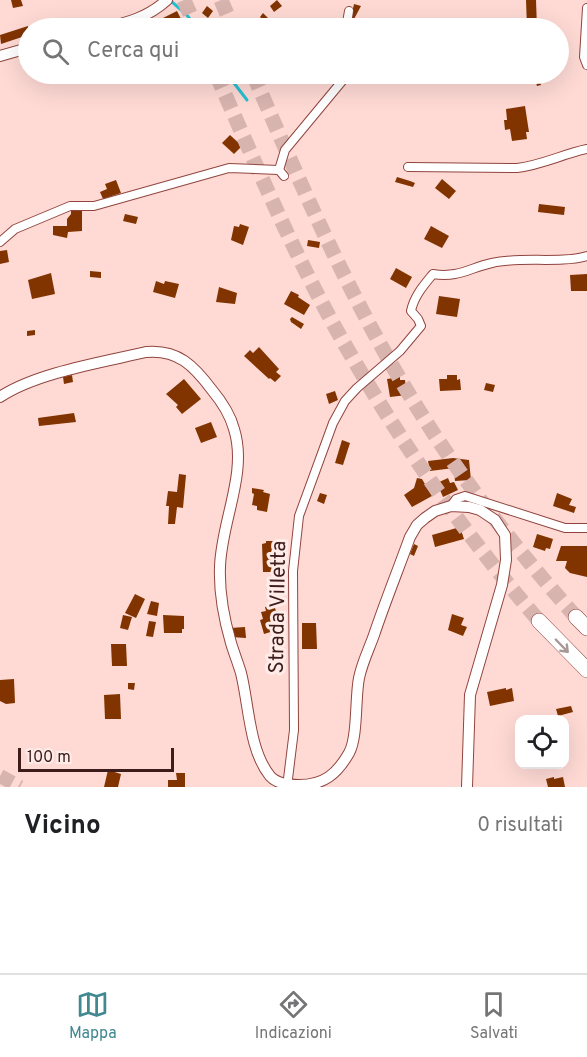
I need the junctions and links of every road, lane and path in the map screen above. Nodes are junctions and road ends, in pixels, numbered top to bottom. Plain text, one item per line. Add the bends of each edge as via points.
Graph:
1 (167, 0) edge
2 (587, 8) edge
3 (349, 11) dead end
4 (140, 18) edge
5 (348, 18) edge
6 (18, 51) edge
7 (0, 56) edge
8 (587, 65) edge
9 (340, 84) edge
10 (587, 149) edge
11 (408, 167) dead end
12 (0, 242) edge
13 (587, 256) edge
14 (0, 397) edge
15 (451, 506) junction
16 (587, 528) edge
17 (576, 616) tunnel mouth
18 (538, 621) tunnel mouth
19 (587, 628) edge
20 (587, 670) edge
21 (288, 786) edge
22 (467, 787) edge

1 - 4 street
2 - 8 street
3 - 5 street
6 - 7 street
9 - 12 street via 285,150 282,173 229,168 94,206 70,206 15,229
10 - 11 street via 517,168
13 - 21 street, Strada Villetta via 493,262 449,277 433,274 412,306 421,326 400,351 345,401 299,516 293,571 294,730
14 - 21 street via 37,380 146,352 168,353 199,372 224,406 238,445 220,569 230,642 259,760 272,778
15 - 16 street via 465,496 565,528
15 - 21 street via 425,518 410,537 359,677 351,751 326,781
15 - 22 street via 480,510 495,520 505,535 506,546 502,585 470,695
17 - 19 highway
18 -> 20 highway

